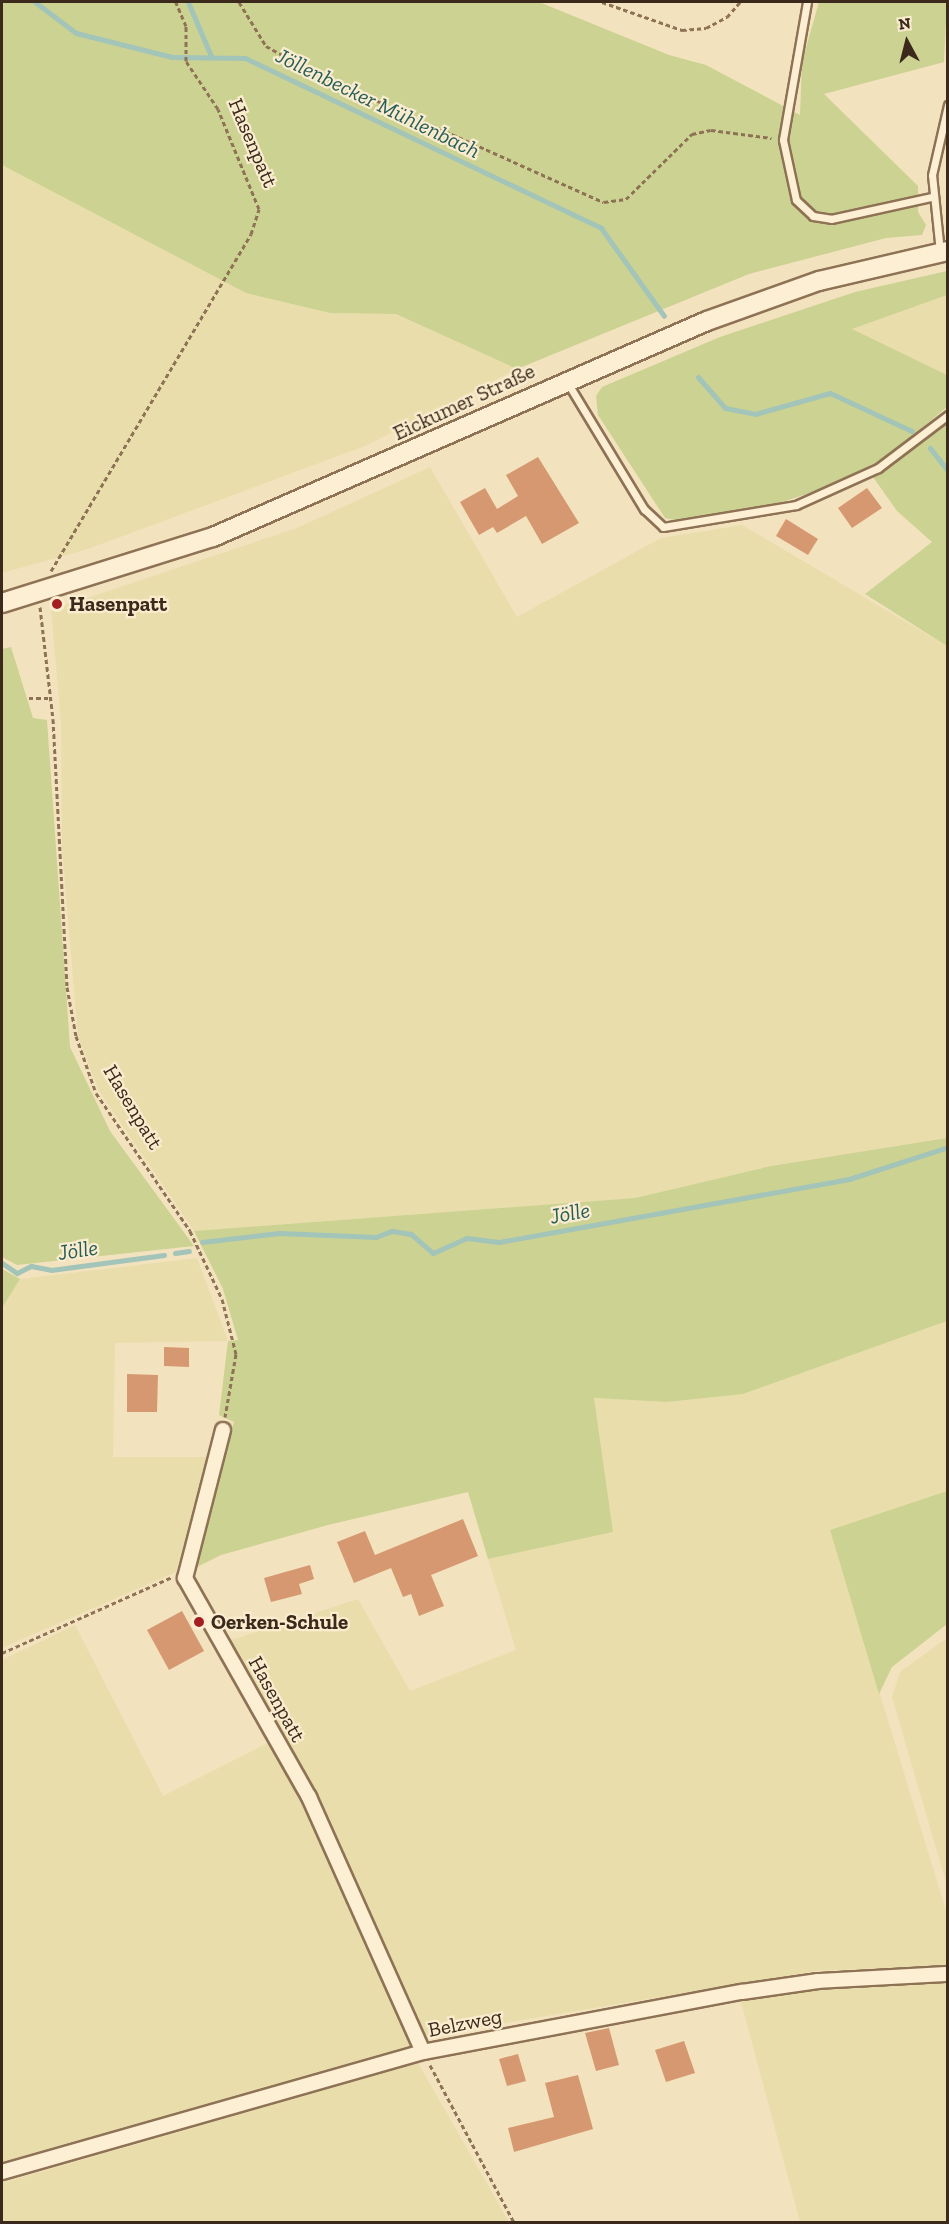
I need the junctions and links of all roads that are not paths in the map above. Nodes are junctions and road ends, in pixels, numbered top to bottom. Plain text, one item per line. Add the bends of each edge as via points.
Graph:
1 (807, 2) edge
2 (948, 105) edge
3 (931, 197) junction
4 (944, 251) edge
5 (565, 380) junction
6 (948, 415) edge
7 (2, 603) edge
8 (223, 1430) road end
9 (948, 1974) edge
10 (423, 2052) junction
11 (2, 2172) edge

1 - 3 lane via 783,140 796,200 813,216 854,217
2 - 3 lane
3 - 4 lane
4 - 5 main road, Eickumer Straße via 819,281
5 - 6 lane via 644,509 663,527 796,505 878,468
5 - 7 main road, Eickumer Straße via 213,537
8 - 10 street, Hasenpatt via 185,1578 309,1797
9 - 10 street, Belzweg via 818,1981 742,1992
10 - 11 street, Belzweg

